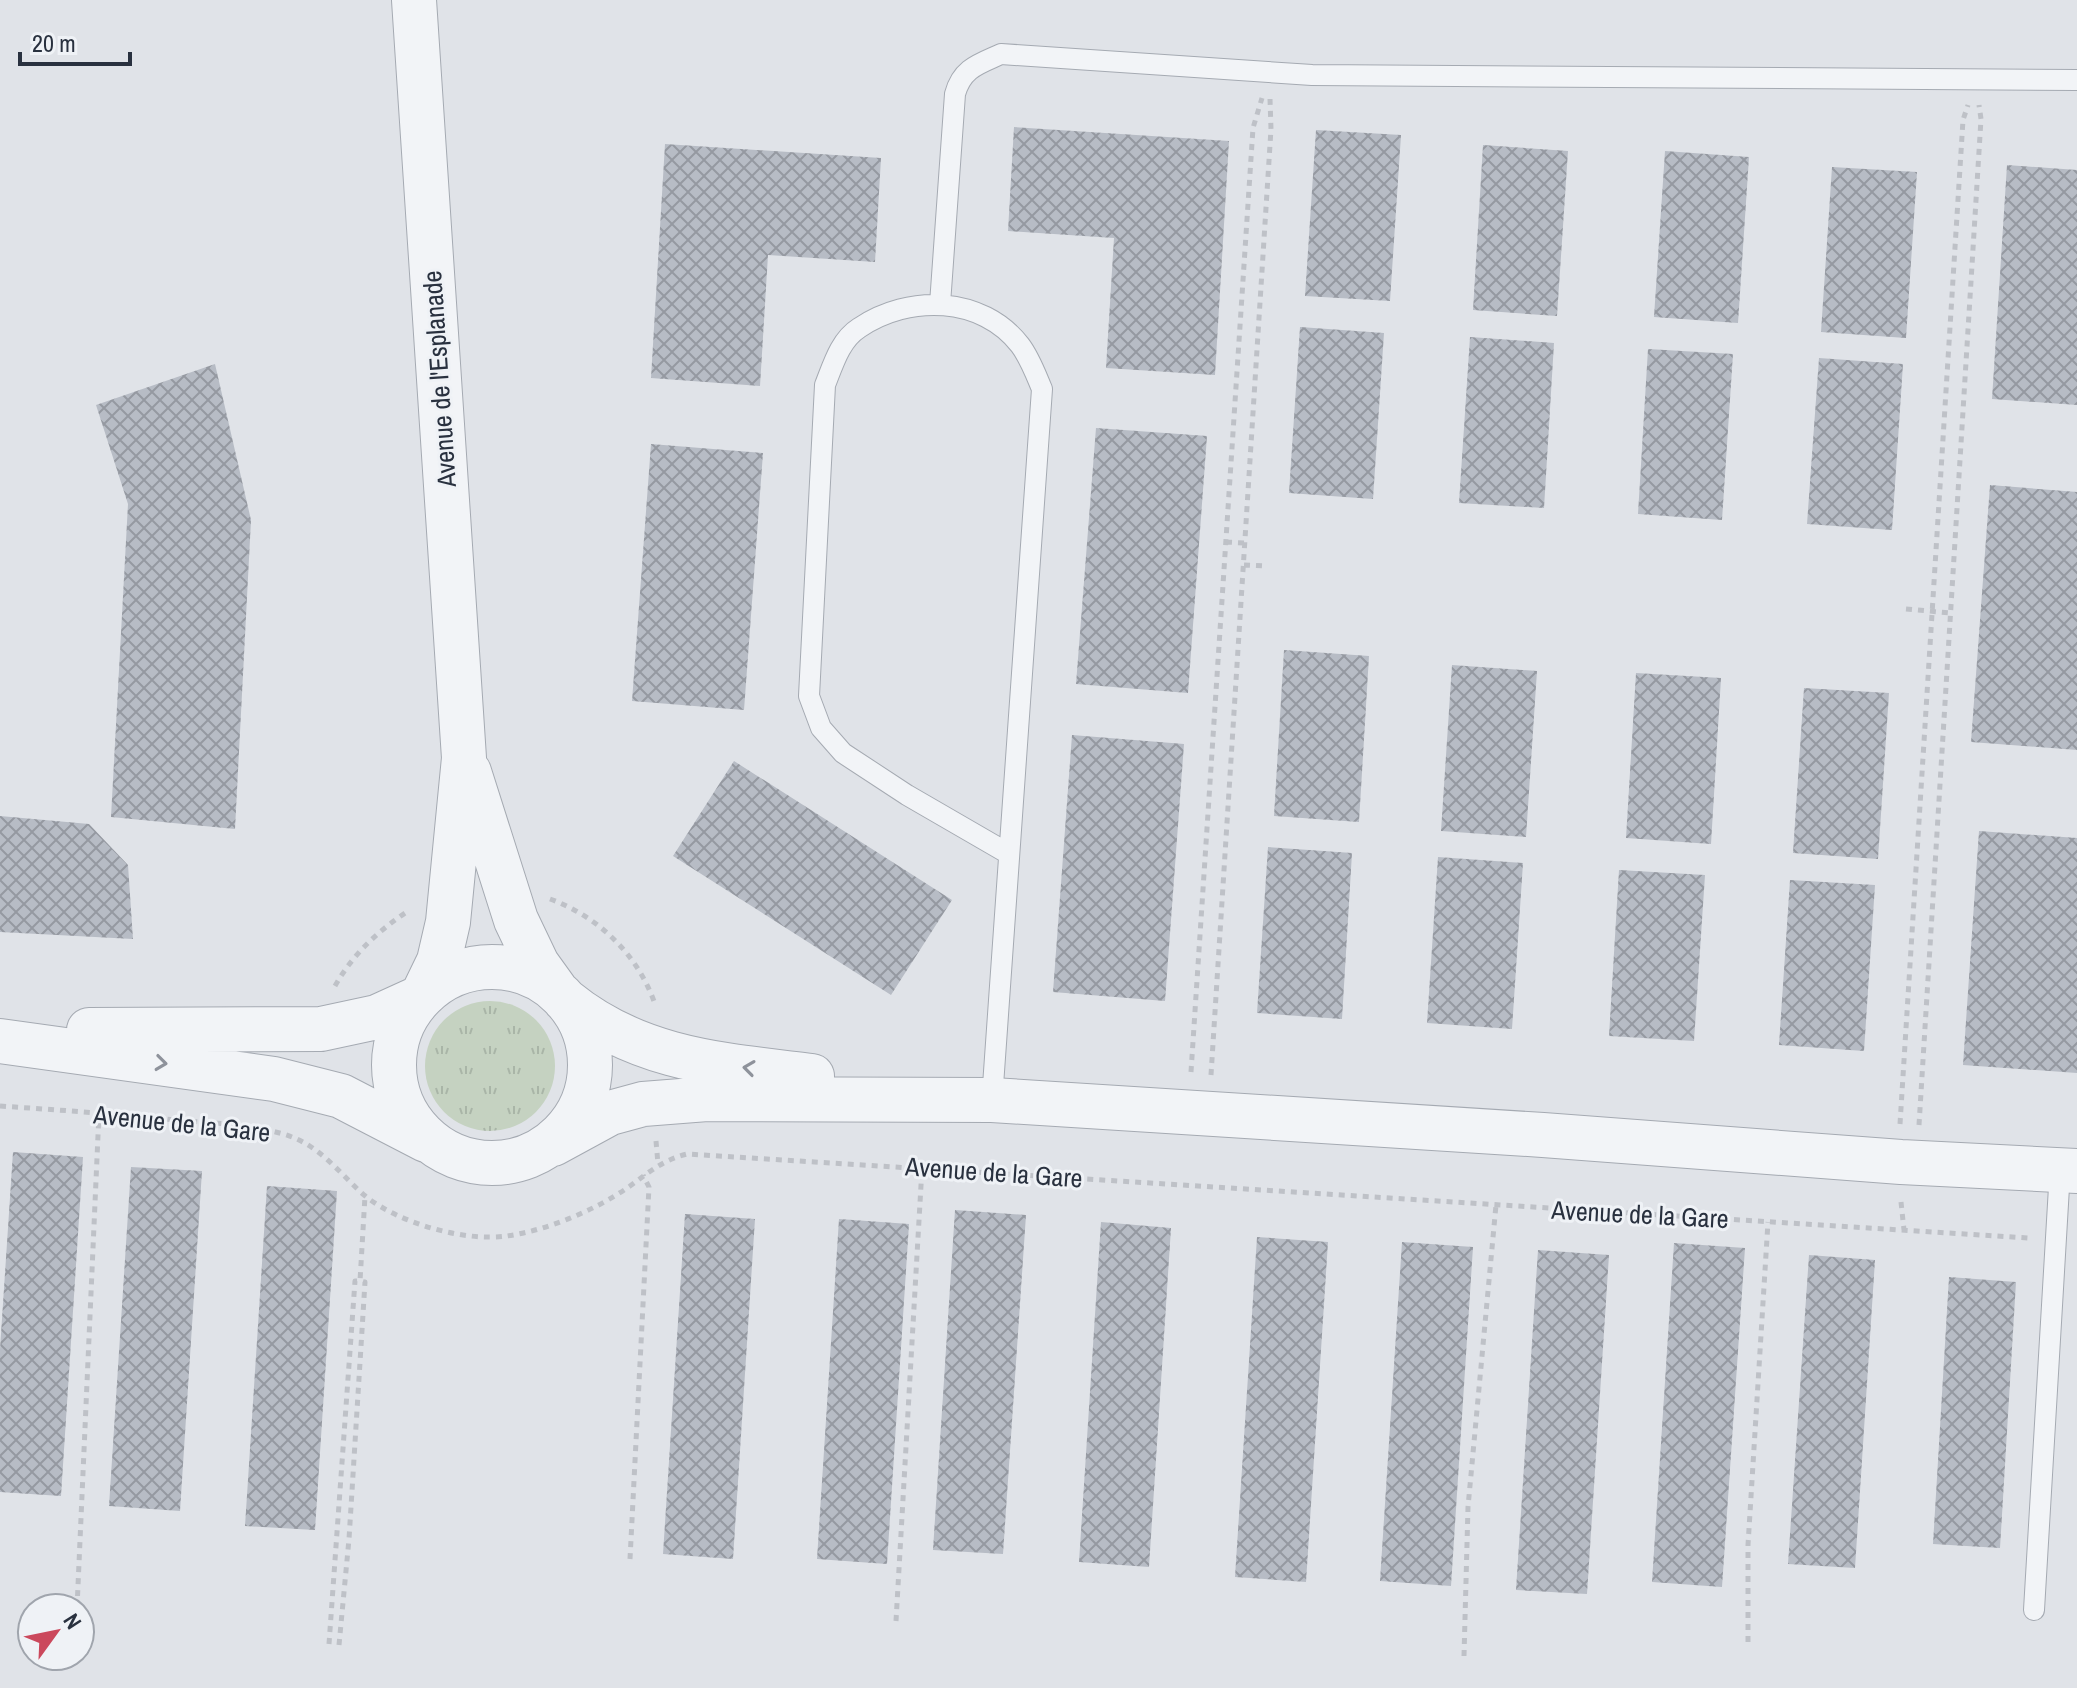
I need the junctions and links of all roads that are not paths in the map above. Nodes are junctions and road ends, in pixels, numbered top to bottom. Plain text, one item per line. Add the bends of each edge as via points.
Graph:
1 (414, 0) edge
2 (2077, 80) edge
3 (940, 304) junction
4 (464, 758) junction
5 (1009, 854) junction
6 (559, 994) junction
7 (422, 995) junction
8 (0, 1030) edge
9 (0, 1041) edge
10 (992, 1100) junction
11 (553, 1144) junction
12 (450, 1152) junction
13 (2069, 1170) edge
14 (2034, 1610) dead end

1 - 4 street, Avenue de l'Esplanade
2 - 3 lane via 1269,74 1001,54 967,71 955,94
3 - 5 lane via 975,310 1004,329 1021,346 1042,389
3 - 5 lane via 913,306 857,328 838,352 825,385 809,696 821,728 843,753
4 - 6 street, Avenue de l'Esplanade via 516,920
4 - 7 street, Avenue de l'Esplanade via 448,922 439,961
5 - 10 lane
6 - 7 street via 537,977 497,967 454,975
10 -> 6 street via 684,1058 629,1041
6 - 11 street via 583,1029 591,1070 582,1106
7 - 8 street via 377,1017 321,1029
7 - 12 street via 396,1037 396,1084 409,1116
9 -> 12 street, Avenue de la Gare via 308,1087 359,1104
10 - 11 street via 707,1099 643,1104 610,1113
10 - 13 street
11 - 12 street via 500,1163
13 - 14 lane

